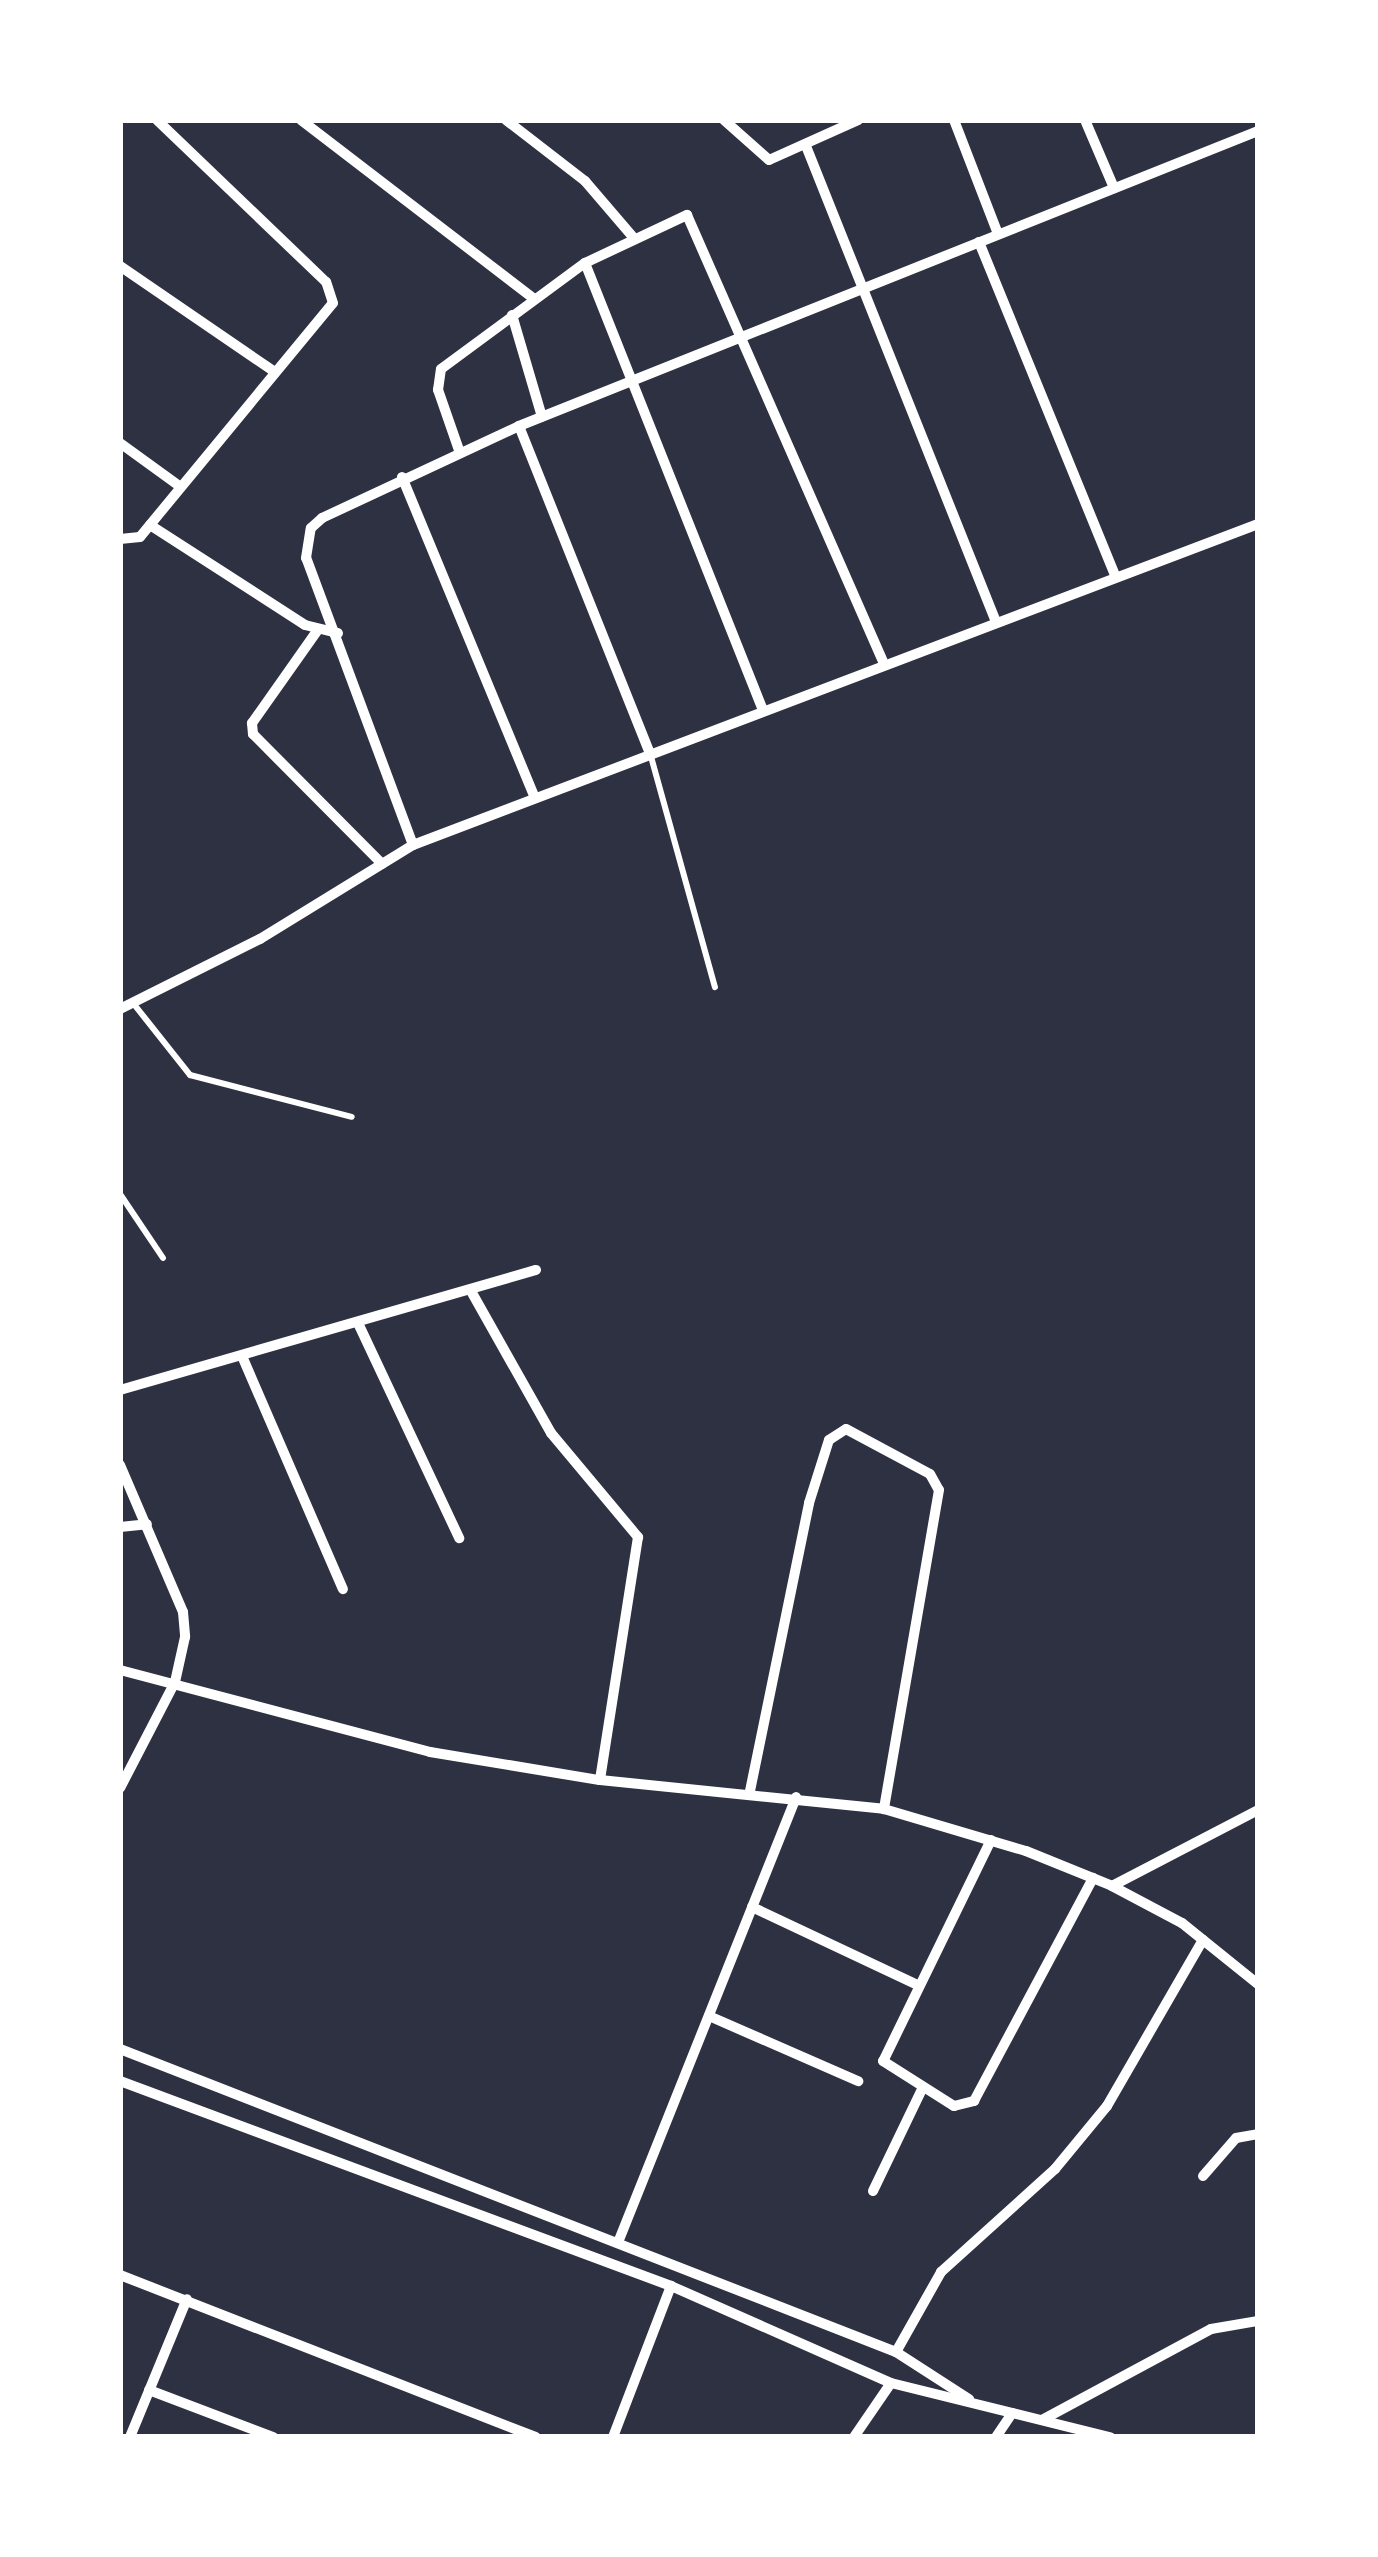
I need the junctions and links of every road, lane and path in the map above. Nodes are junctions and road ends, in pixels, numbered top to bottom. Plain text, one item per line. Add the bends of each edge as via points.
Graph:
1 (157, 120) edge
2 (180, 120) edge
3 (301, 120) edge
4 (506, 120) edge
5 (724, 120) edge
6 (858, 120) edge
7 (954, 120) edge
8 (1085, 120) edge
9 (1258, 131) edge
10 (171, 132) junction
11 (806, 146) junction
12 (1114, 188) junction
13 (998, 234) junction
14 (633, 237) junction
15 (980, 242) junction
16 (585, 263) junction
17 (120, 266) edge
18 (860, 288) junction
19 (533, 298) junction
20 (512, 315) junction
21 (742, 336) junction
22 (275, 372) junction
23 (633, 381) junction
24 (542, 416) junction
25 (519, 426) junction
26 (120, 443) edge
27 (460, 453) junction
28 (402, 477) junction
29 (178, 484) junction
30 (1258, 524) edge
31 (150, 525) junction
32 (120, 538) edge
33 (1117, 577) junction
34 (996, 622) junction
35 (317, 631) junction
36 (338, 633) junction
37 (884, 663) junction
38 (763, 710) junction
39 (650, 753) junction
40 (535, 798) junction
41 (413, 845) junction
42 (382, 865) junction
43 (715, 987) dead end
44 (126, 1006) edge
45 (352, 1117) dead end
46 (120, 1194) edge
47 (164, 1258) dead end
48 (536, 1270) dead end
49 (471, 1291) junction
50 (358, 1323) junction
51 (242, 1356) junction
52 (120, 1390) edge
53 (120, 1465) edge
54 (147, 1523) junction
55 (120, 1527) edge
56 (459, 1538) dead end
57 (344, 1588) dead end
58 (120, 1670) edge
59 (175, 1682) junction
60 (600, 1780) junction
61 (120, 1788) edge
62 (751, 1791) junction
63 (796, 1797) junction
64 (884, 1810) junction
65 (1258, 1810) edge
66 (991, 1840) junction
67 (1094, 1878) junction
68 (1112, 1886) junction
69 (752, 1907) junction
70 (1203, 1940) junction
71 (918, 1984) junction
72 (1258, 1984) edge
73 (709, 2016) junction
74 (120, 2049) edge
75 (120, 2081) edge
76 (858, 2081) dead end
77 (922, 2089) junction
78 (1258, 2134) edge
79 (1203, 2176) dead end
80 (873, 2191) dead end
81 (620, 2240) junction
82 (120, 2275) edge
83 (671, 2286) junction
84 (187, 2299) junction
85 (1258, 2320) edge
86 (896, 2352) junction
87 (891, 2383) junction
88 (149, 2390) junction
89 (976, 2404) junction
90 (1012, 2413) junction
91 (1042, 2420) junction
92 (620, 2434) edge
93 (130, 2437) edge
94 (273, 2437) edge
95 (536, 2437) edge
96 (854, 2437) edge
97 (996, 2437) edge
98 (1110, 2437) edge

1 - 10 street
2 - 10 street
3 - 19 street
4 - 14 street via 595,190
5 - 11 street via 763,159
6 - 11 street
7 - 13 street
8 - 12 street
9 - 12 street
10 - 22 street via 332,292 330,313
11 - 18 street
12 - 13 street
13 - 15 street
14 - 16 street
14 - 21 street via 687,215
15 - 18 street
15 - 33 street
16 - 19 street
16 - 23 street
17 - 22 street
18 - 21 street
18 - 34 street
19 - 20 street
20 - 24 street
20 - 27 street via 437,376
21 - 23 street
21 - 37 street
22 - 29 street
23 - 24 street
23 - 38 street
24 - 25 street
25 - 27 street
25 - 39 street
26 - 29 street
27 - 28 street
28 - 36 street via 311,528 306,558
28 - 40 street
29 - 31 street
30 - 33 street
31 - 32 street via 140,537
31 - 35 street
33 - 34 street
34 - 37 street
35 - 36 street
35 - 42 street via 252,723 253,734
36 - 41 street
37 - 38 street
38 - 39 street
39 - 40 street
39 - 43 lane
40 - 41 street
41 - 42 street
42 - 44 street
44 - 45 lane via 190,1075
46 - 47 lane
48 - 49 street
49 - 50 street
49 - 60 street via 551,1433 638,1538
50 - 51 street
50 - 56 street
51 - 52 street
51 - 57 street
53 - 54 street
54 - 55 street
54 - 59 street via 183,1612
58 - 59 street
59 - 60 street via 430,1752
59 - 61 street
60 - 62 street
62 - 63 street
62 - 64 street via 809,1503 830,1441 846,1429 931,1474 938,1490
63 - 64 street
63 - 69 street
64 - 66 street
65 - 68 street
66 - 67 street
66 - 71 street
67 - 68 street
67 - 77 street via 974,2101 954,2106
68 - 70 street
69 - 71 street
69 - 73 street
70 - 72 street
70 - 86 street via 1107,2106 1055,2169 941,2272
71 - 77 street via 883,2061
73 - 76 street
73 - 81 street
74 - 81 street
75 - 83 street
77 - 80 street
78 - 79 street via 1236,2138
81 - 86 street
82 - 84 street
83 - 87 street
83 - 92 street
84 - 88 street
84 - 95 street
85 - 91 street via 1211,2329
86 - 89 street
87 - 89 street
87 - 96 street
88 - 93 street
88 - 94 street
89 - 90 street
90 - 91 street
90 - 97 street
91 - 98 street

